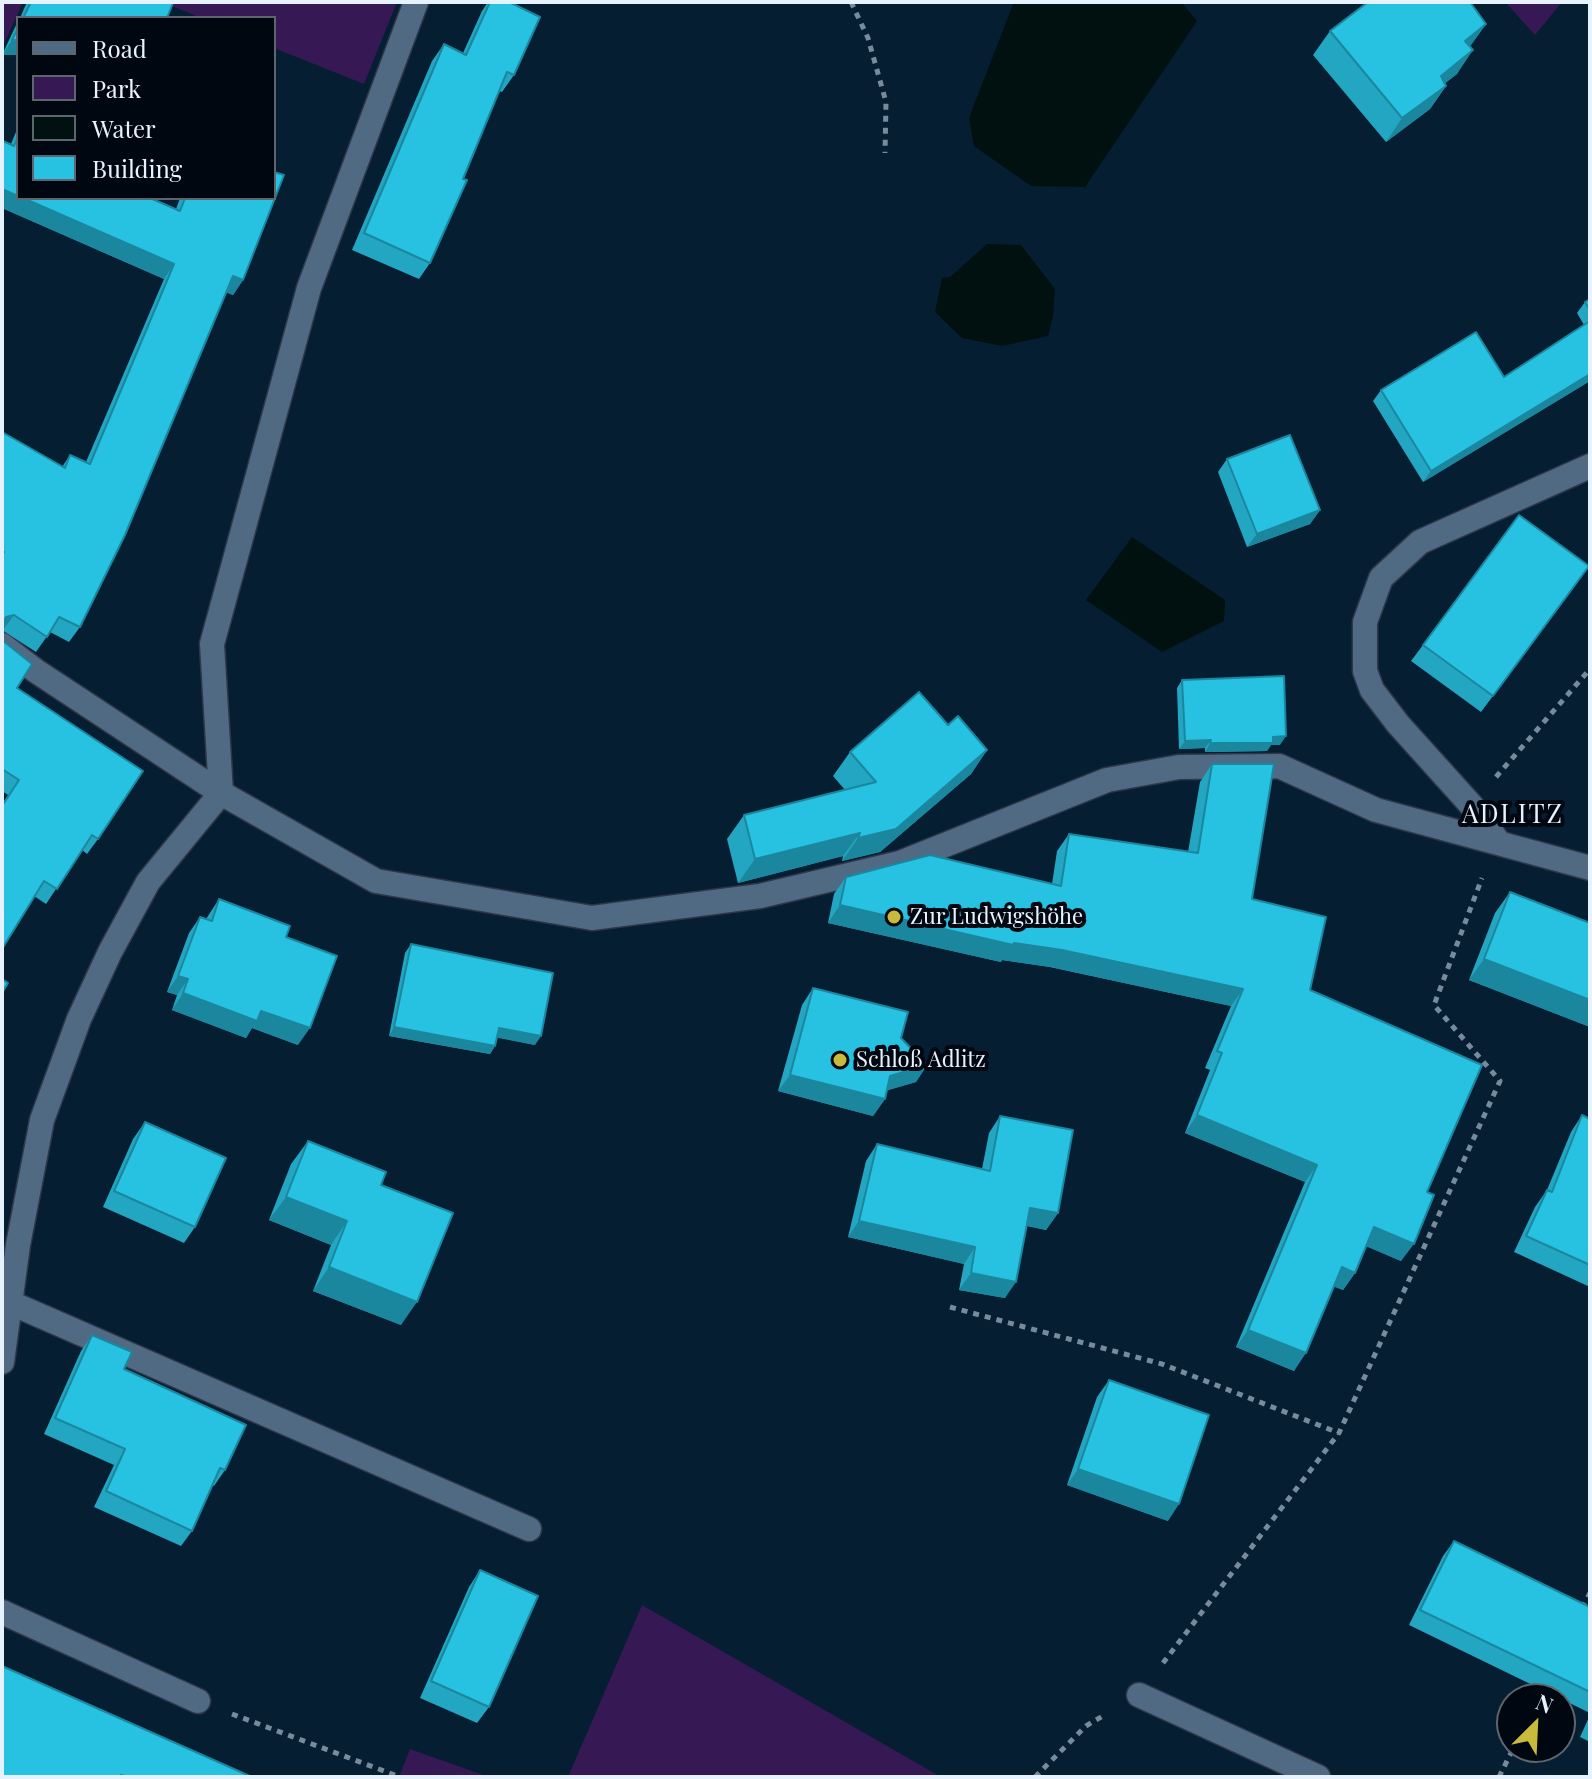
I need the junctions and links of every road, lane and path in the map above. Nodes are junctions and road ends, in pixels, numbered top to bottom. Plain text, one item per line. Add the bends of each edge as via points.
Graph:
1 (416, 2) edge
2 (851, 2) edge
3 (885, 153) dead end
4 (1590, 466) edge
5 (2, 645) edge
6 (1590, 669) edge
7 (221, 793) junction
8 (1471, 805) junction
9 (1497, 840) junction
10 (1590, 868) edge
11 (11, 1303) junction
12 (950, 1307) dead end
13 (2, 1362) edge
14 (1339, 1433) junction
15 (529, 1529) dead end
16 (1590, 1593) edge
17 (2, 1612) edge
18 (1577, 1619) edge
19 (1551, 1672) edge
20 (1546, 1683) edge
21 (1139, 1695) junction
22 (198, 1701) joint
23 (400, 1777) edge
24 (1035, 1777) edge
25 (1318, 1777) edge

1 - 7 street via 309,288 212,644
2 - 3 path via 868,38 886,102
4 - 8 street via 1420,542 1381,578 1365,622 1365,671 1372,690
5 - 7 street
6 - 8 path
7 - 9 street via 376,881 592,918 760,896 900,863 1107,780 1179,767 1279,766 1376,810
7 - 11 street via 148,882 79,1019 42,1120
8 - 9 street
9 - 10 street
9 - 14 path via 1434,1005 1500,1081
11 - 13 street
11 - 15 street
12 - 14 path via 1162,1364
14 - 21 path
16 - 18 path
17 - 22 street
19 - 20 path
21 - 24 path via 1086,1726
21 - 25 street
22 - 23 path

